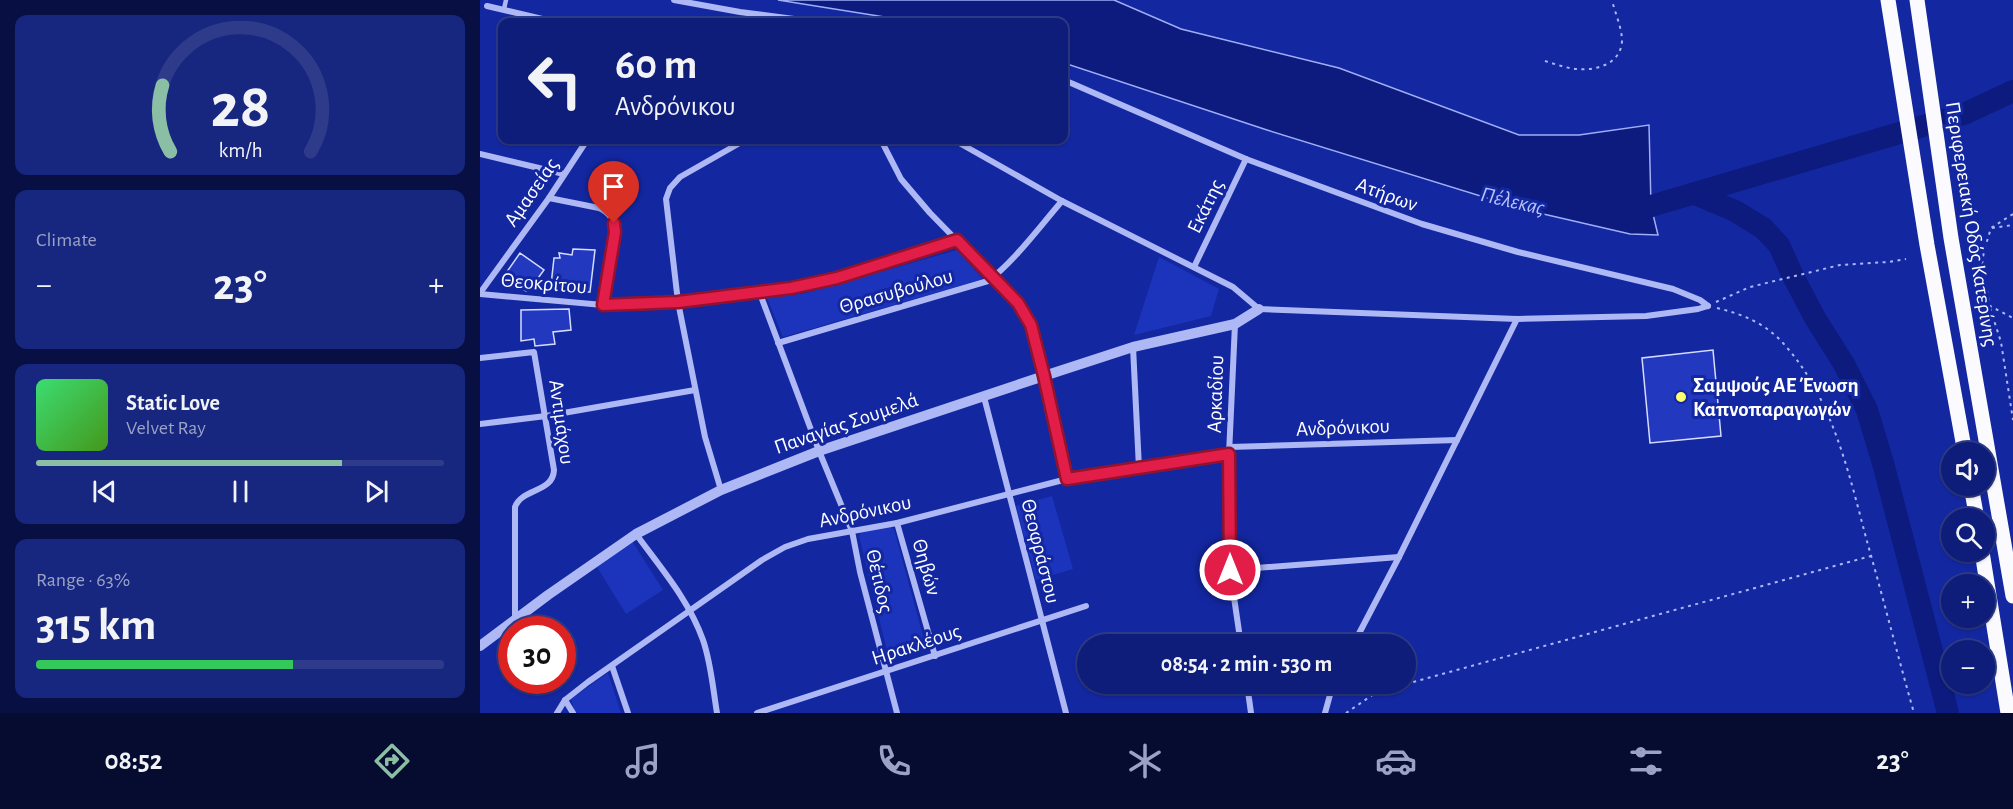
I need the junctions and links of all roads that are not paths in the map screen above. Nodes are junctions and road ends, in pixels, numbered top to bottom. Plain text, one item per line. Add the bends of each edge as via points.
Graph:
1 (506, 0) edge
2 (674, 0) edge
3 (1917, 0) edge
4 (1889, 5) edge
5 (488, 6) dead end
6 (504, 9) junction
7 (539, 18) edge
8 (786, 18) edge
9 (1068, 82) edge
10 (584, 144) edge
11 (738, 144) edge
12 (883, 144) edge
13 (961, 144) edge
14 (480, 154) edge
15 (1246, 159) junction
16 (564, 174) junction
17 (549, 198) junction
18 (1062, 201) junction
19 (957, 240) junction
20 (1194, 267) junction
21 (993, 277) junction
22 (759, 291) junction
23 (480, 293) edge
24 (678, 302) junction
25 (603, 305) junction
26 (1259, 309) junction
27 (1517, 319) junction
28 (1234, 324) junction
29 (778, 343) junction
30 (1133, 348) junction
31 (480, 357) edge
32 (1044, 376) junction
33 (695, 390) junction
34 (984, 397) junction
35 (546, 416) junction
36 (480, 424) edge
37 (1457, 441) junction
38 (1963, 442) edge
39 (819, 451) junction
40 (1229, 451) junction
41 (1139, 468) junction
42 (1067, 479) junction
43 (721, 490) junction
44 (1010, 494) junction
45 (897, 522) junction
46 (852, 531) junction
47 (636, 534) junction
48 (1399, 557) junction
49 (1984, 562) edge
50 (1230, 570) junction
51 (2013, 596) edge
52 (1086, 606) dead end
53 (690, 612) junction
54 (515, 616) edge
55 (521, 616) edge
56 (1042, 621) junction
57 (498, 633) edge
58 (1239, 634) edge
59 (1359, 634) edge
60 (480, 646) edge
61 (935, 656) junction
62 (612, 666) junction
63 (886, 672) junction
64 (1248, 694) edge
65 (1330, 694) edge
66 (565, 700) junction
67 (557, 713) edge
68 (573, 713) edge
69 (628, 713) edge
70 (717, 713) edge
71 (757, 713) edge
72 (897, 713) edge
73 (1066, 713) edge
74 (1251, 713) edge
75 (1325, 713) edge
76 (2008, 713) edge

1 - 6 lane
2 - 8 street
3 - 51 main road, Περιφερειακή Οδός Κατερίνης via 1952,238
4 - 38 main road
5 - 6 street
6 - 7 street
9 - 15 street, Ατήρων
10 - 16 street, Αμασείας
11 - 24 street via 680,177 670,188 666,199
12 - 19 street via 901,179
13 - 18 street
14 - 16 street
15 - 20 street, Εκάτης
15 - 27 street, Ατήρων via 1422,224 1518,252 1673,289 1708,306 1646,316
16 - 17 street, Αμασείας
17 - 23 street, Αμασείας
17 - 25 street via 599,208 611,217 615,232
18 - 20 street
18 - 21 street, Θρασυβούλου
19 - 21 street
19 - 22 street, Θεοκρίτου via 837,278
20 - 26 street via 1233,287
21 - 29 street, Θρασυβούλου via 978,285
21 - 32 street via 1018,303 1031,325
22 - 24 street, Θεοκρίτου
22 - 29 street, Θέτιδος
23 - 25 street, Θεοκρίτου
24 - 25 street, Θεοκρίτου
24 - 33 street
26 - 27 street
26 - 28 street, Παναγίας Σουμελά
27 - 37 street
28 - 30 street, Παναγίας Σουμελά
28 - 40 street, Αρκαδίου
29 - 39 street, Θέτιδος
30 - 32 street, Παναγίας Σουμελά
30 - 41 street
31 - 35 street, Αντιμάχου via 534,352
32 - 34 street, Παναγίας Σουμελά
32 - 42 street
33 - 35 street
33 - 43 street
34 - 39 street, Παναγίας Σουμελά
34 - 44 street, Θεοφράστου
35 - 36 street
35 - 54 street, Αντιμάχου via 554,475 544,487 517,501
37 - 40 street, Ανδρόνικου
37 - 48 street
39 - 43 street, Παναγίας Σουμελά
39 - 46 street, Θέτιδος
40 - 41 street, Ανδρόνικου
40 - 50 street, Αρκαδίου
41 - 42 street, Ανδρόνικου
42 - 44 street, Ανδρόνικου
43 - 47 street, Παναγίας Σουμελά
44 - 45 street, Ανδρόνικου
44 - 56 street, Θεοφράστου
45 - 46 street, Ανδρόνικου
45 - 61 street, Θηβών
46 - 53 street, Ανδρόνικου via 785,547
46 - 63 street, Θέτιδος
47 - 53 street
47 - 55 street, Παναγίας Σουμελά
48 - 50 street
48 - 59 street
49 - 76 main road
50 - 58 street, Αρκαδίου
52 - 56 street, Ηρακλέους
53 - 62 street, Ανδρόνικου
53 - 70 street via 703,641
56 - 61 street, Ηρακλέους
56 - 73 street, Θεοφράστου
57 - 60 street, Παναγίας Σουμελά
61 - 63 street, Ηρακλέους
62 - 66 street, Ανδρόνικου
62 - 69 street
63 - 71 street, Ηρακλέους
63 - 72 street, Θέτιδος
64 - 74 street
65 - 75 street
66 - 67 street, Ανδρόνικου
66 - 68 street

